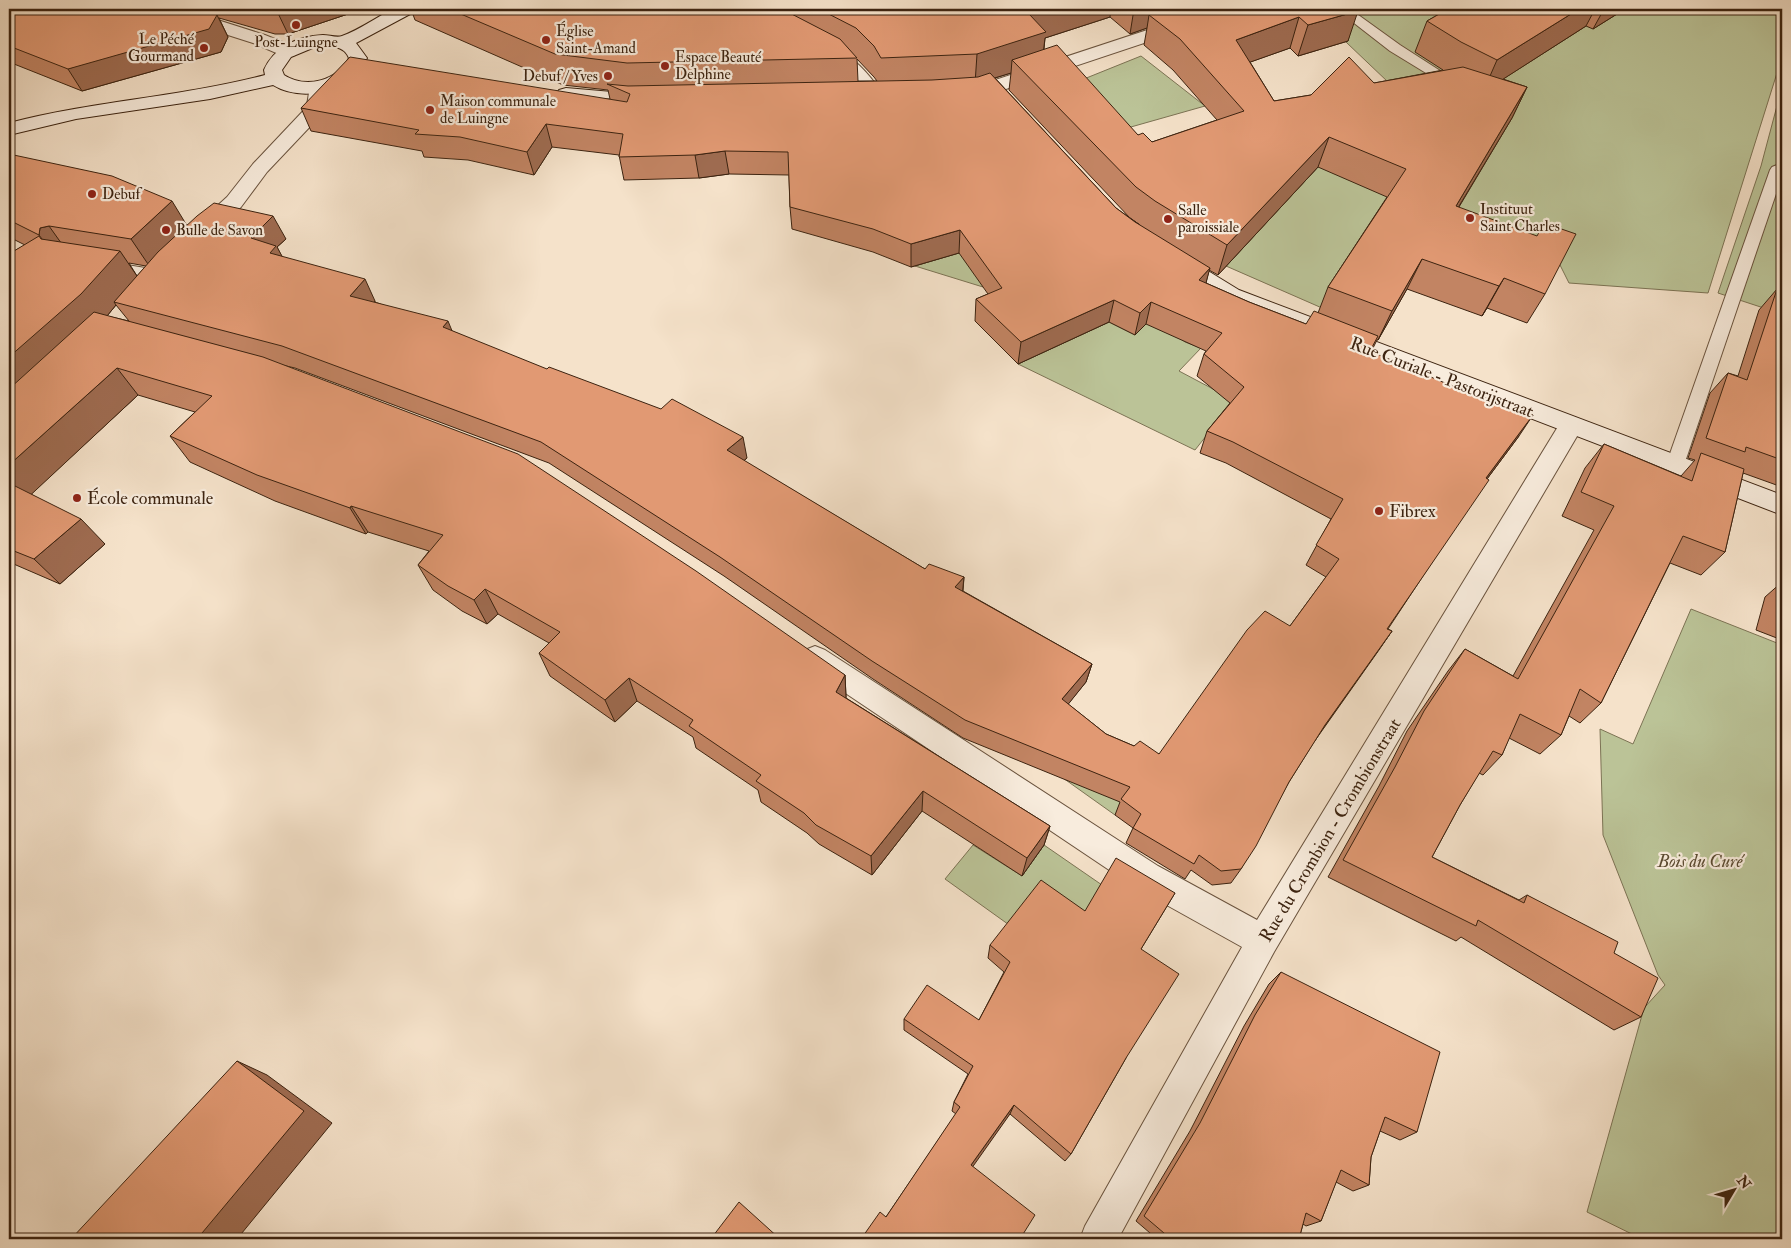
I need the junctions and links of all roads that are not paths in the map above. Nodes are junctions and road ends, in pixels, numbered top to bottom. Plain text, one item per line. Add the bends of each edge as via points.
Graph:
1 (165, 9) edge
2 (406, 9) edge
3 (1228, 9) edge
4 (1342, 9) edge
5 (1173, 11) edge
6 (1188, 22) junction
7 (342, 43) junction
8 (812, 44) edge
9 (288, 51) junction
10 (357, 62) junction
11 (376, 65) edge
12 (276, 78) junction
13 (1449, 81) edge
14 (319, 86) junction
15 (548, 91) edge
16 (992, 94) edge
17 (854, 96) edge
18 (668, 101) edge
19 (14, 127) edge
20 (1777, 170) dead end
21 (1158, 250) edge
22 (171, 261) junction
23 (88, 264) edge
24 (140, 295) edge
25 (1571, 426) junction
26 (1675, 464) junction
27 (1782, 505) edge
28 (791, 641) edge
29 (1264, 941) junction
30 (1098, 1239) edge

1 - 9 street
2 - 7 street
3 - 6 street
4 - 13 lane via 1395,48
5 - 6 lane
6 - 16 street
7 - 9 street via 315,42
7 - 10 street via 355,51
8 - 17 street via 849,64 884,96
9 - 12 street via 274,65
10 - 11 street
10 - 14 street via 344,76
12 - 14 street via 297,87
12 - 19 street via 232,90 82,111
14 - 22 street via 320,100 314,111 260,168 234,202
15 - 18 street via 633,101
20 - 26 lane
21 - 25 street, Rue Curiale - Pastorijstraat via 1231,295
22 - 23 lane
22 - 24 street
25 - 26 street, Rue Curiale - Pastorijstraat
25 - 29 street, Rue du Crombion - Crombionstraat
26 - 27 street, Rue Curiale - Pastorijstraat
28 - 29 street via 1147,877
29 - 30 street, Rue du Crombion - Crombionstraat

